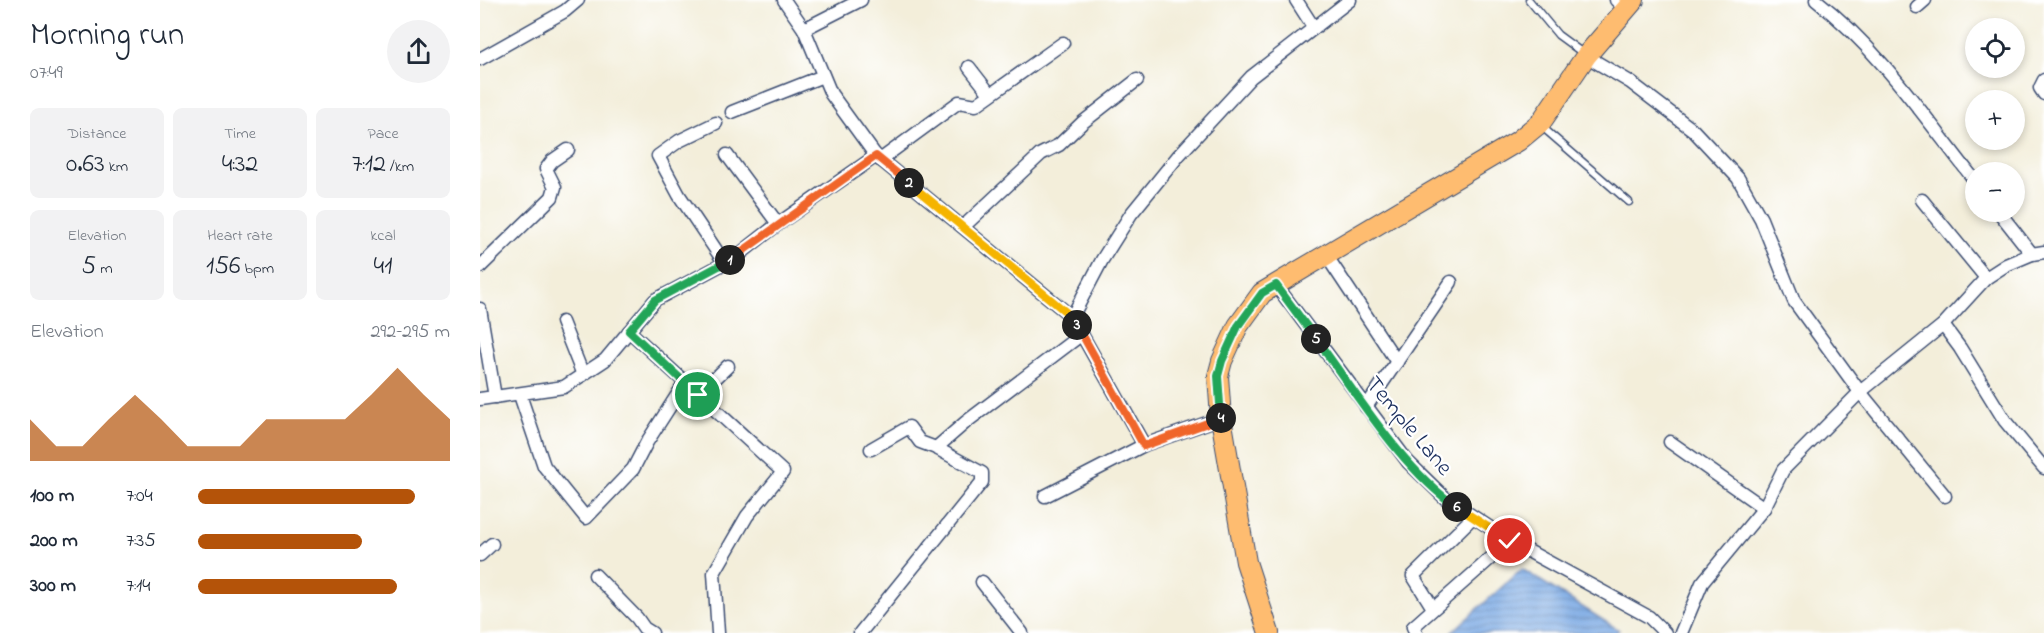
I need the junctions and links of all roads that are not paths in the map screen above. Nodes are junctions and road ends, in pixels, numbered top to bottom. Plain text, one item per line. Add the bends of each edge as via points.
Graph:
1 (578, 0) edge
2 (784, 0) edge
3 (861, 0) edge
4 (1296, 0) edge
5 (1350, 0) edge
6 (1529, 0) edge
7 (1816, 0) edge
8 (1626, 3) edge
9 (1314, 28) junction
10 (804, 29) junction
11 (1063, 43) dead end
12 (1587, 56) junction
13 (480, 59) edge
14 (969, 67) dead end
15 (823, 76) junction
16 (1137, 80) dead end
17 (2044, 80) edge
18 (990, 94) junction
19 (2044, 94) edge
20 (732, 112) dead end
21 (716, 123) dead end
22 (1539, 124) junction
23 (568, 150) dead end
24 (727, 155) dead end
25 (878, 158) junction
26 (1965, 168) edge
27 (1922, 200) dead end
28 (1629, 202) dead end
29 (2009, 222) edge
30 (778, 224) junction
31 (963, 227) junction
32 (2038, 253) edge
33 (1326, 255) junction
34 (724, 262) junction
35 (480, 267) edge
36 (1986, 278) junction
37 (1451, 282) dead end
38 (1276, 285) junction
39 (480, 309) edge
40 (1072, 317) junction
41 (562, 322) dead end
42 (1943, 324) junction
43 (629, 331) junction
44 (1082, 334) junction
45 (1397, 362) junction
46 (728, 366) dead end
47 (583, 375) junction
48 (685, 383) junction
49 (1860, 392) junction
50 (520, 394) junction
51 (698, 395) junction
52 (495, 397) junction
53 (480, 399) edge
54 (1366, 407) junction
55 (1221, 418) junction
56 (1670, 442) dead end
57 (1144, 446) junction
58 (936, 448) junction
59 (871, 449) dead end
60 (2044, 468) edge
61 (1045, 496) dead end
62 (1945, 496) dead end
63 (1764, 508) junction
64 (1473, 518) junction
65 (1510, 541) junction
66 (492, 544) dead end
67 (480, 555) edge
68 (595, 575) dead end
69 (982, 582) dead end
70 (1433, 608) junction
71 (652, 633) edge
72 (718, 633) edge
73 (860, 633) edge
74 (1022, 633) edge
75 (1269, 633) edge
76 (1416, 633) edge
77 (1665, 633) edge
78 (1681, 633) edge

1 - 13 street
2 - 10 street
3 - 10 street
4 - 9 street
5 - 9 street
6 - 12 lane via 1558,35
7 - 26 street via 1892,76
8 - 12 main road
9 - 40 street via 1251,77 1179,155 1131,214
10 - 15 street
11 - 18 street
12 - 22 main road
12 - 49 street via 1630,82 1693,130 1738,178 1761,219 1794,301
14 - 18 street
15 - 20 street
15 - 25 street via 831,94
16 - 31 street via 1059,145 1041,154
17 - 19 street via 2040,88
18 - 25 street via 976,105 959,102
21 - 34 street via 658,156
22 - 28 lane
22 - 33 main road via 1518,141
23 - 35 street via 546,170 555,188 552,197
24 - 30 street
25 - 30 street
25 - 31 street
27 - 36 street
29 - 32 street
30 - 34 street
31 - 40 street
32 - 36 street via 2006,264
33 - 38 main road
33 - 45 street
34 - 43 street via 655,300
36 - 42 street
37 - 45 street
38 - 54 street, Temple Lane
38 - 55 main road via 1262,293 1238,326 1222,361 1218,376
39 - 52 street
40 - 44 street
41 - 47 street
42 - 49 street
42 - 60 street via 2005,421
43 - 47 street via 605,360
43 - 48 street
44 - 57 street
44 - 58 street
45 - 54 street
46 - 51 street
47 - 50 street via 564,387
48 - 50 street via 633,469 586,518 544,466
48 - 51 street
49 - 62 street
49 - 63 street via 1783,470
50 - 52 street
51 - 72 street via 783,472 747,516 714,573
52 - 53 street
54 - 64 street, Temple Lane via 1408,462 1445,498
55 - 57 street
55 - 75 main road via 1246,562
56 - 63 street
57 - 61 street
58 - 59 street via 920,442 909,427
58 - 73 street via 982,473 982,482
63 - 78 street via 1702,583
64 - 65 street, Temple Lane
64 - 70 street via 1413,576
65 - 70 street
65 - 77 street, Temple Lane via 1649,617
66 - 67 street
68 - 71 street
69 - 74 street
70 - 76 street via 1413,627

